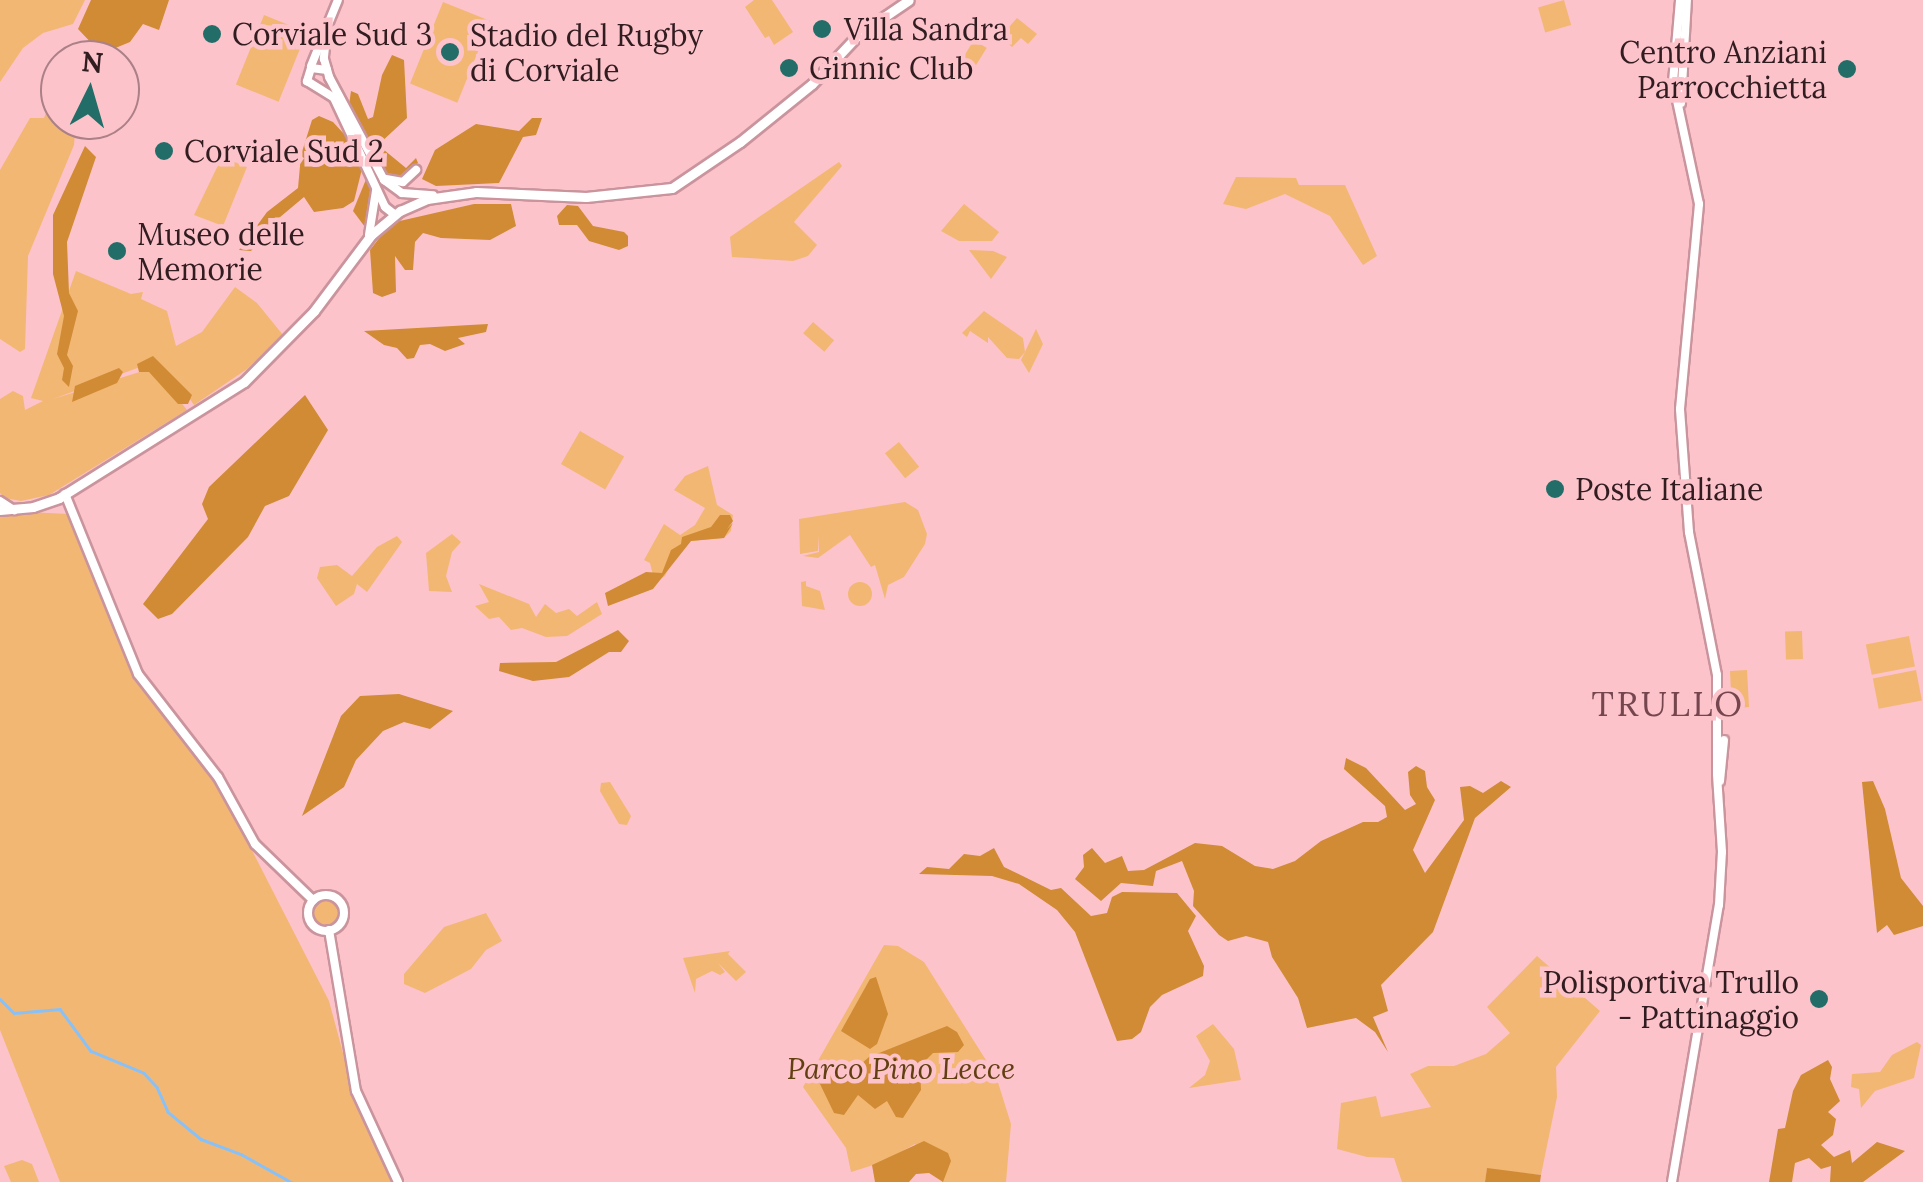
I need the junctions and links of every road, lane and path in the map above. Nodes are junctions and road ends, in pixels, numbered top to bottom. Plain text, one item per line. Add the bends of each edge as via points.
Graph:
1 (338, 0) edge
2 (909, 0) edge
3 (1683, 0) edge
4 (327, 28) junction
5 (309, 70) junction
6 (328, 74) junction
7 (318, 88) junction
8 (376, 172) junction
9 (405, 194) junction
10 (448, 195) junction
11 (397, 212) junction
12 (368, 240) junction
13 (65, 494) junction
14 (0, 501) edge
15 (0, 510) edge
16 (14, 510) junction
17 (313, 900) junction
18 (329, 930) junction
19 (398, 1182) edge
20 (1672, 1182) edge

1 - 4 street
2 - 10 main road via 859,34 759,128 672,188 586,197
3 - 20 street via 1679,89 1704,216 1686,417 1697,552 1722,679 1720,891
4 - 5 street
4 - 6 street
5 - 6 street via 316,66
5 - 7 street via 307,82
6 - 7 street
6 - 8 street
7 - 8 street via 334,98
8 - 9 street
8 - 9 street via 399,182 416,170
8 - 11 street via 385,207
8 - 12 street
9 - 10 street
9 - 11 street
10 - 11 main road
11 - 12 main road
12 - 13 main road via 314,311 244,382
13 - 16 main road
13 - 17 street via 138,674 218,777 256,844
14 - 16 street
15 - 16 main road
17 - 18 street via 310,922
17 - 18 street via 324,894 340,902 343,919
18 - 19 street via 356,1090

